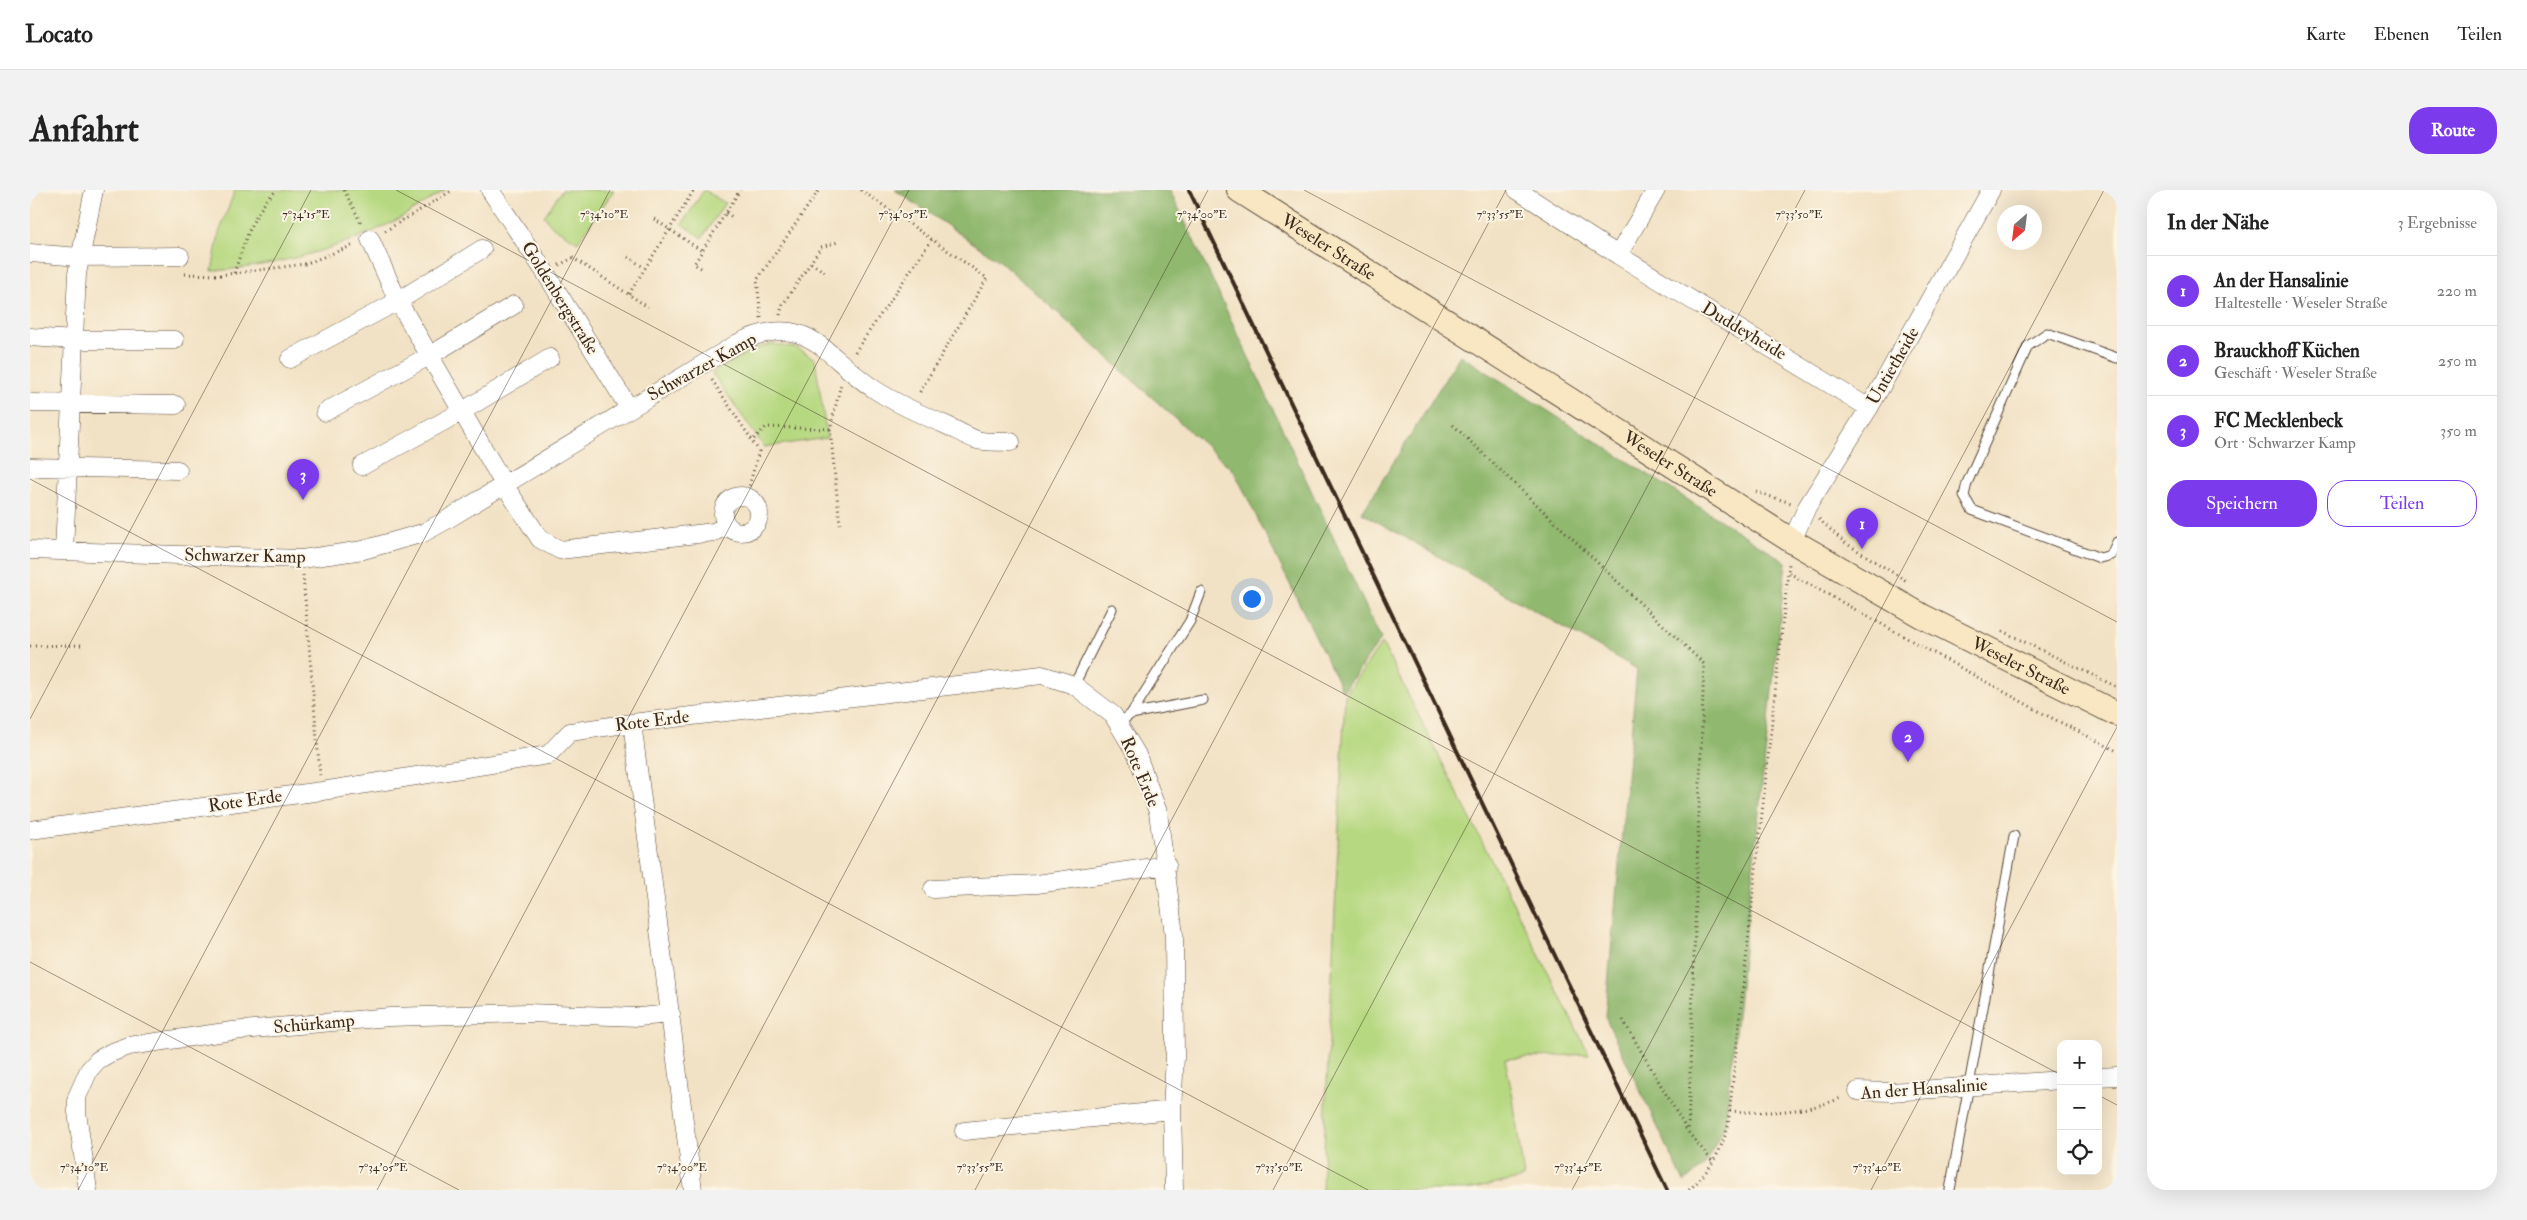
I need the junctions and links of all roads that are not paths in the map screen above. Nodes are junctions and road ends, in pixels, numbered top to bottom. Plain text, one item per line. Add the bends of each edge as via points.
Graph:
1 (94, 190) edge
2 (490, 190) edge
3 (1239, 190) edge
4 (1517, 190) edge
5 (1656, 190) edge
6 (1991, 190) edge
7 (370, 239) road end
8 (482, 249) dead end
9 (30, 252) edge
10 (1618, 254) junction
11 (80, 256) junction
12 (180, 256) dead end
13 (398, 301) junction
14 (514, 305) dead end
15 (30, 337) edge
16 (74, 340) junction
17 (174, 340) dead end
18 (429, 356) junction
19 (550, 358) dead end
20 (2117, 358) edge
21 (290, 359) dead end
22 (30, 403) edge
23 (176, 405) dead end
24 (71, 406) junction
25 (629, 408) junction
26 (1869, 408) junction
27 (325, 412) dead end
28 (461, 412) junction
29 (1011, 442) dead end
30 (362, 466) dead end
31 (30, 468) edge
32 (68, 468) junction
33 (178, 470) dead end
34 (505, 486) junction
35 (726, 526) junction
36 (1792, 541) junction
37 (2117, 542) edge
38 (30, 550) edge
39 (64, 551) junction
40 (1200, 592) dead end
41 (1112, 609) dead end
42 (1074, 685) junction
43 (1203, 700) dead end
44 (2117, 714) edge
45 (1125, 719) junction
46 (632, 723) junction
47 (30, 830) edge
48 (2014, 836) dead end
49 (1167, 865) junction
50 (932, 889) dead end
51 (671, 1014) junction
52 (2117, 1076) edge
53 (2102, 1077) edge
54 (2057, 1080) edge
55 (1970, 1086) junction
56 (1858, 1090) road end
57 (1172, 1110) junction
58 (964, 1131) dead end
59 (88, 1190) edge
60 (693, 1190) edge
61 (1174, 1190) edge
62 (1950, 1190) edge

1 - 11 street
2 - 25 street, Goldenbergstraße
3 - 36 main road, Weseler Straße
4 - 10 street, Duddeyheide
5 - 10 street
6 - 26 street, Untietheide
7 - 13 street
8 - 13 street
9 - 11 street
10 - 26 street, Duddeyheide
11 - 12 street
11 - 16 street
13 - 18 street
13 - 21 street
14 - 18 street
15 - 16 street
16 - 17 street
16 - 24 street
18 - 27 street
18 - 28 street
19 - 28 street
20 - 37 lane via 2047,333 2028,346 1964,496 1972,510 2100,558 2111,555
22 - 24 street
23 - 24 street
24 - 32 street
25 - 29 street, Schwarzer Kamp via 738,343 770,331 805,336 875,390 910,409 978,440
25 - 34 street, Schwarzer Kamp
26 - 36 street, Untietheide via 1807,507
28 - 30 street
28 - 34 street
31 - 32 street
32 - 33 street
32 - 39 street
34 - 35 street via 540,539 560,550 714,532
34 - 39 street, Schwarzer Kamp via 423,533 363,550 302,559
35 - 35 street via 734,532 743,533 756,525 758,508 746,497 739,496 727,502 722,514
36 - 44 main road, Weseler Straße via 1922,616
38 - 39 street, Schwarzer Kamp
40 - 45 lane via 1190,620
41 - 42 lane
42 - 45 street, Rote Erde via 1113,715
42 - 46 street, Rote Erde via 1042,675
43 - 45 lane
45 - 49 street, Rote Erde via 1158,812
46 - 47 street, Rote Erde via 570,732 548,755
46 - 51 street
48 - 55 lane
49 - 50 street via 1037,884
49 - 57 street, Rote Erde via 1174,935
51 - 59 street, Schürkamp via 639,1017 527,1013 390,1017 232,1031 129,1046 98,1060 89,1070 78,1097 77,1112
51 - 60 street
52 - 53 street
54 - 55 street, An der Hansalinie
55 - 56 street, An der Hansalinie via 1891,1092
55 - 62 lane
57 - 58 street
57 - 61 street, Rote Erde

